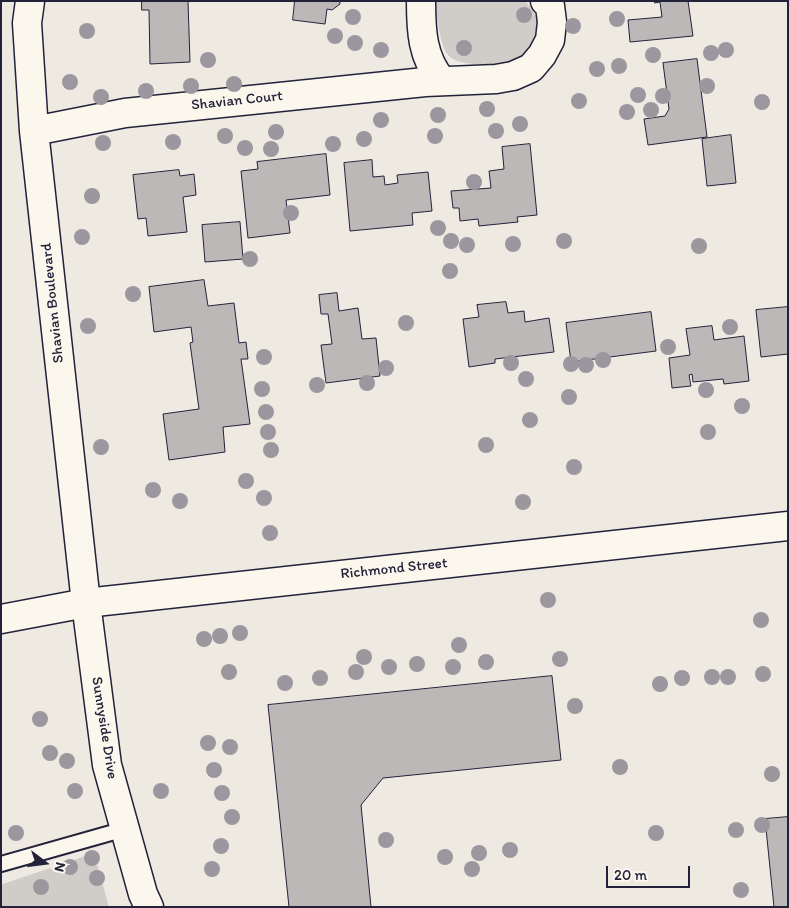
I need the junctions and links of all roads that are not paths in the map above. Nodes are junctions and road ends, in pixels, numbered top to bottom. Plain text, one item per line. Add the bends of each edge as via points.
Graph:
1 (30, 1) edge
2 (421, 1) edge
3 (545, 1) edge
4 (442, 81) junction
5 (34, 131) junction
6 (788, 526) edge
7 (86, 604) junction
8 (1, 618) edge
9 (125, 829) junction
10 (2, 863) edge
11 (149, 907) edge

1 - 5 street, Shavian Boulevard via 27,23
2 - 4 street via 425,49 434,72
3 - 4 street, Shavian Court via 550,6 550,40 531,68 496,79
4 - 5 street, Shavian Court via 125,113
5 - 7 street, Shavian Boulevard
6 - 7 street, Richmond Street
7 - 8 street, Richmond Street
7 - 9 street, Sunnyside Drive via 107,765
9 - 10 lane
9 - 11 street, Sunnyside Drive

